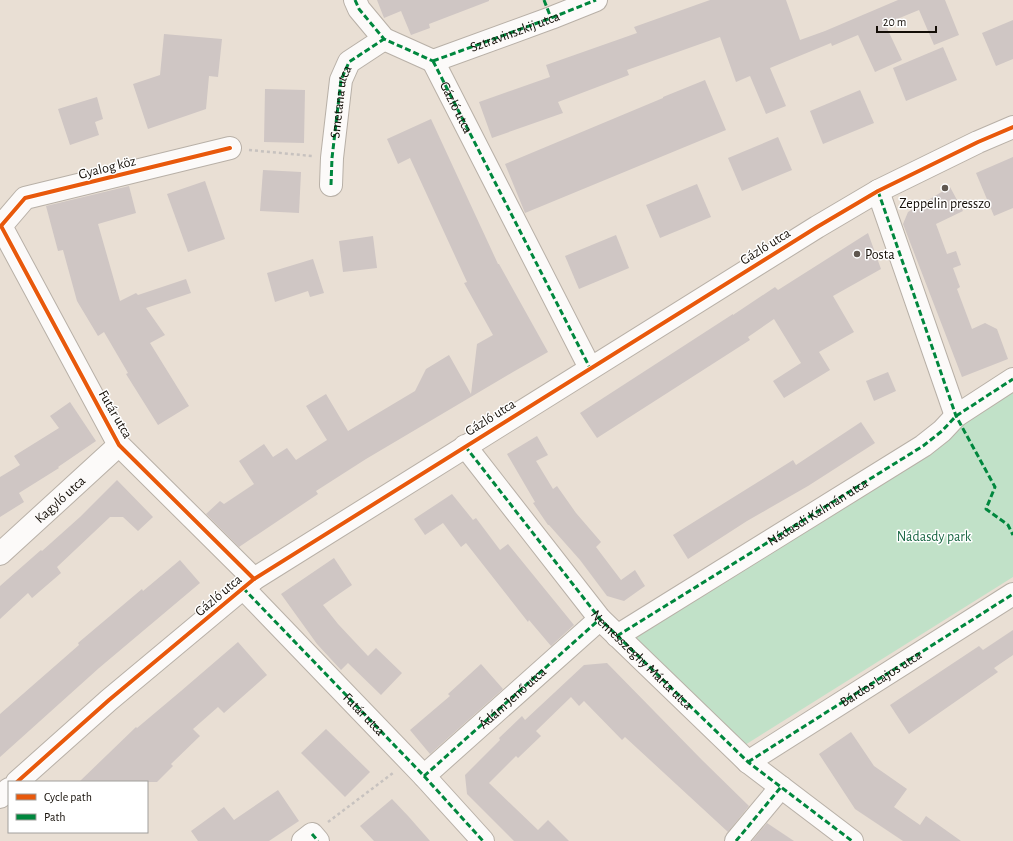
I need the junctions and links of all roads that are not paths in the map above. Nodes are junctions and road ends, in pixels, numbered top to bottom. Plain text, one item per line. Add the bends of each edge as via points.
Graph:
1 (355, 0) edge
2 (596, 0) edge
3 (548, 9) edge
4 (384, 39) junction
5 (432, 61) junction
6 (1013, 127) edge
7 (230, 148) road end
8 (331, 185) dead end
9 (878, 191) junction
10 (2, 226) joint
11 (590, 368) junction
12 (1013, 380) edge
13 (956, 416) junction
14 (119, 445) junction
15 (465, 446) junction
16 (0, 554) edge
17 (249, 584) junction
18 (1013, 594) edge
19 (600, 619) junction
20 (617, 636) junction
21 (748, 762) junction
22 (416, 769) junction
23 (18, 781) edge
24 (781, 787) junction
25 (8, 790) edge
26 (0, 797) edge
27 (483, 841) edge
28 (736, 841) edge
29 (852, 841) edge

1 - 4 street via 359,9
2 - 3 street, Sztravinszkij utca
3 - 5 street, Sztravinszkij utca
4 - 5 street
4 - 8 street, Smetana utca via 349,62 341,80
5 - 11 street, Gázló utca
6 - 9 street, Gázló utca
7 - 10 street, Gyalog köz via 25,198
9 - 11 street, Gázló utca
9 - 13 street
10 - 14 street, Futár utca
11 - 15 street, Gázló utca
12 - 13 street, Nádasdi Kálmán utca
13 - 20 street, Nádasdi Kálmán utca via 923,446
14 - 16 street, Kagyló utca
14 - 17 street, Futár utca
15 - 17 street, Gázló utca
15 - 19 street, Nemesszeghy Márta utca
17 - 22 street, Futár utca
17 - 23 street, Gázló utca via 109,700
18 - 21 street, Bárdos Lajos utca
19 - 20 street, Nemesszeghy Márta utca
19 - 22 street, Ádám Jenő utca
20 - 21 street, Nemesszeghy Márta utca
21 - 24 street, Nemesszeghy Márta utca
22 - 27 street, Futár utca
24 - 28 street
24 - 29 street, Nemesszeghy Márta utca
25 - 26 street

